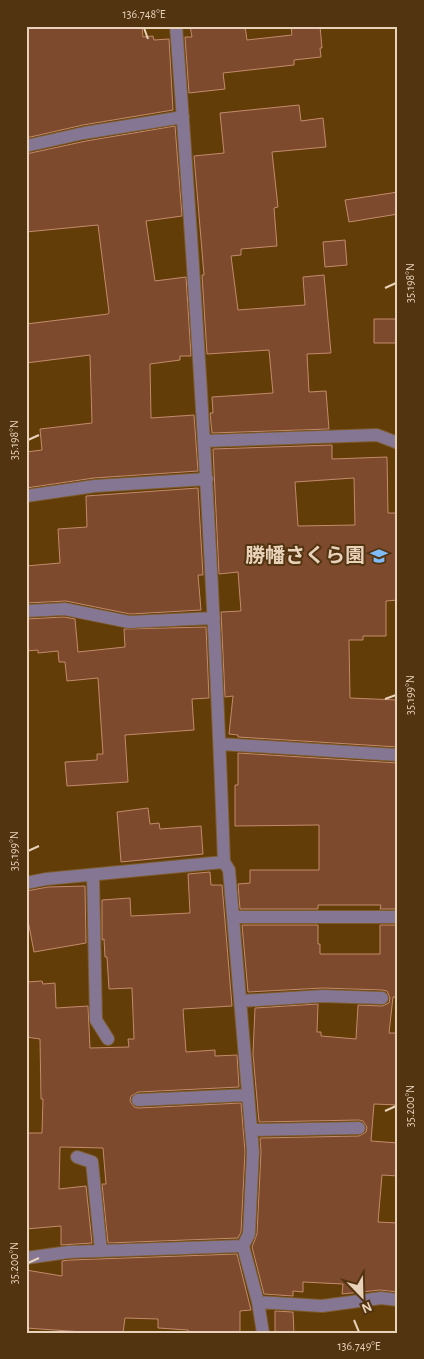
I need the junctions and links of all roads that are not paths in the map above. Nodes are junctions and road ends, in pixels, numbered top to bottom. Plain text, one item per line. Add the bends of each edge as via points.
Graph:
1 (176, 26) edge
2 (183, 117) junction
3 (26, 146) edge
4 (205, 441) junction
5 (398, 443) edge
6 (207, 479) junction
7 (26, 496) edge
8 (26, 611) edge
9 (214, 618) junction
10 (220, 744) junction
11 (398, 755) edge
12 (224, 862) junction
13 (93, 875) junction
14 (26, 883) edge
15 (233, 917) junction
16 (398, 918) edge
17 (382, 998) dead end
18 (240, 1001) junction
19 (108, 1039) dead end
20 (248, 1095) junction
21 (138, 1100) dead end
22 (358, 1128) dead end
23 (251, 1130) junction
24 (77, 1157) dead end
25 (243, 1246) junction
26 (101, 1250) junction
27 (26, 1258) edge
28 (398, 1300) edge
29 (258, 1302) junction
30 (263, 1333) edge

1 - 2 street
2 - 3 street
2 - 4 street
4 - 5 street via 377,435
4 - 6 street
6 - 7 street via 95,486
6 - 9 street
8 - 9 street via 65,609 129,622
9 - 10 street
10 - 11 street
10 - 12 street
12 - 13 street
12 - 15 street via 229,870
13 - 14 street
13 - 19 street via 96,1020
15 - 16 street
15 - 18 street
17 - 18 street via 323,996
18 - 20 street
20 - 21 street
20 - 23 street
22 - 23 street
23 - 25 street via 249,1234
24 - 26 street via 92,1162
25 - 26 street
25 - 29 street
26 - 27 street
28 - 29 street via 381,1298 322,1306
29 - 30 street

